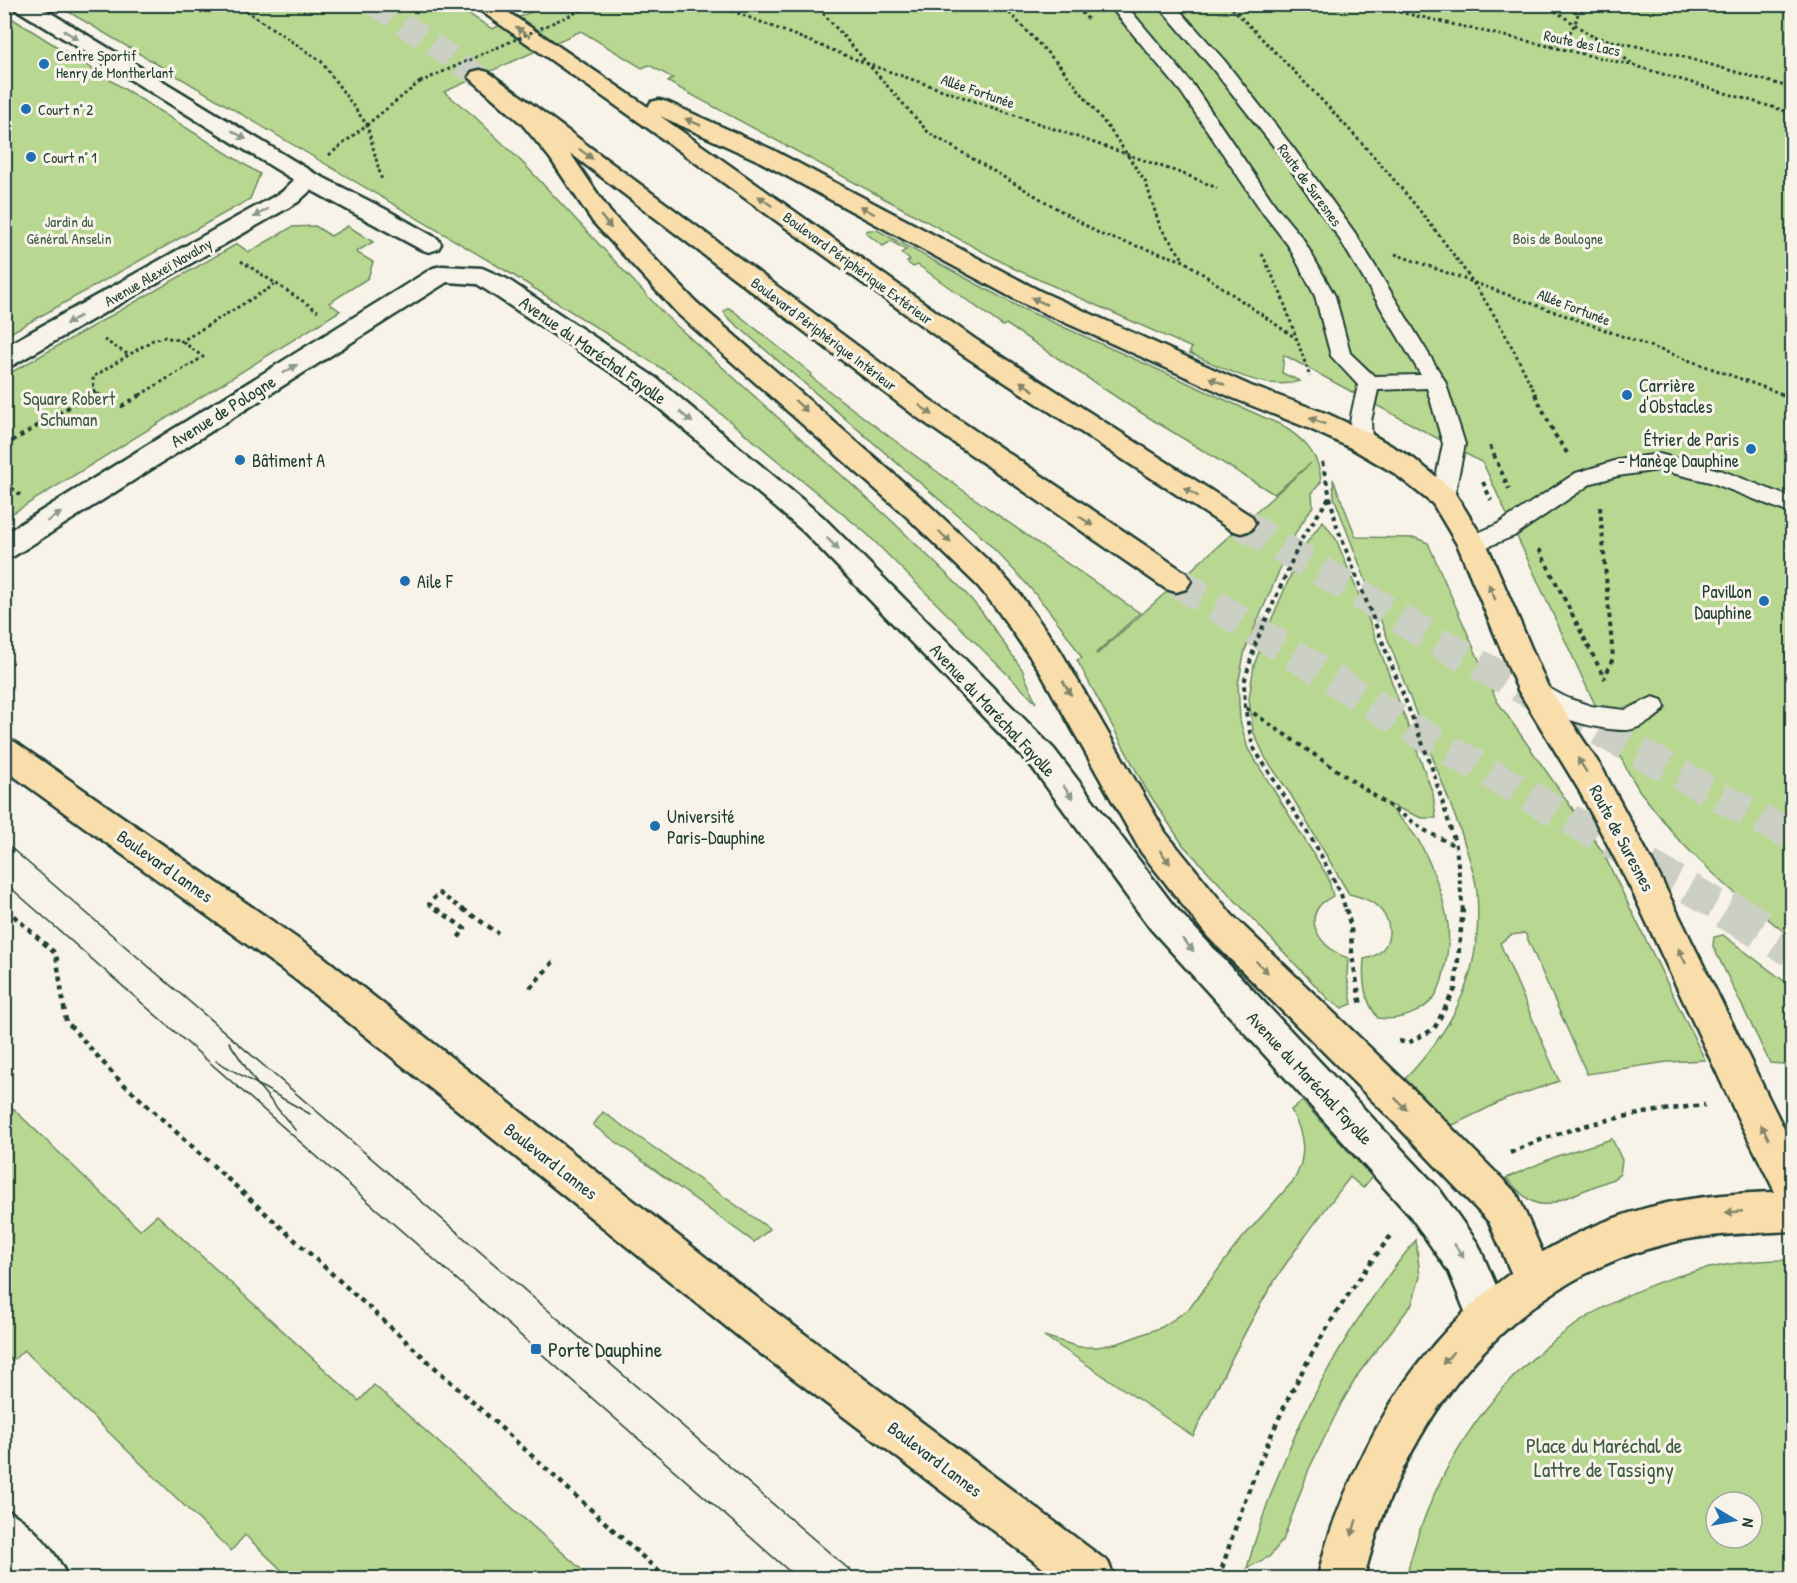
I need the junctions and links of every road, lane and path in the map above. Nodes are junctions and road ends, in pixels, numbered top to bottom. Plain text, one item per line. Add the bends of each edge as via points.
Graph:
1 (21, 4) edge
2 (236, 4) edge
3 (481, 4) edge
4 (595, 4) edge
5 (715, 4) edge
6 (815, 4) edge
7 (1001, 4) edge
8 (1116, 4) edge
9 (1164, 4) edge
10 (1228, 4) edge
11 (1364, 4) edge
12 (1545, 4) edge
13 (1788, 4) edge
14 (1579, 9) dead end
15 (1792, 11) edge
16 (1576, 25) junction
17 (1594, 37) junction
18 (1549, 47) junction
19 (566, 60) junction
20 (866, 63) junction
21 (1636, 66) junction
22 (480, 77) tunnel mouth
23 (1792, 88) edge
24 (505, 94) junction
25 (1792, 113) edge
26 (367, 125) junction
27 (1125, 154) junction
28 (325, 158) dead end
29 (306, 178) junction
30 (1226, 192) dead end
31 (377, 214) junction
32 (1348, 237) junction
33 (234, 256) dead end
34 (435, 259) junction
35 (1184, 261) junction
36 (1471, 279) junction
37 (276, 284) junction
38 (320, 312) dead end
39 (182, 341) junction
40 (4, 358) edge
41 (1310, 377) dead end
42 (1435, 381) junction
43 (1369, 384) junction
44 (94, 392) junction
45 (1792, 398) edge
46 (1361, 441) junction
47 (1488, 443) dead end
48 (4, 446) edge
49 (1321, 456) dead end
50 (1584, 478) junction
51 (4, 482) edge
52 (21, 496) dead end
53 (1443, 497) junction
54 (1329, 498) junction
55 (1792, 506) edge
56 (1523, 519) junction
57 (1240, 523) tunnel mouth
58 (1472, 545) junction
59 (4, 548) edge
60 (1176, 581) tunnel mouth
61 (1605, 677) junction
62 (1534, 690) junction
63 (1653, 706) dead end
64 (1245, 708) junction
65 (1628, 720) junction
66 (4, 751) edge
67 (1456, 846) junction
68 (4, 907) edge
69 (498, 933) dead end
70 (458, 938) dead end
71 (554, 962) dead end
72 (530, 988) dead end
73 (1362, 1007) dead end
74 (1390, 1038) dead end
75 (1711, 1105) dead end
76 (1499, 1158) dead end
77 (1792, 1184) edge
78 (1792, 1211) edge
79 (1396, 1229) dead end
80 (1534, 1279) junction
81 (1488, 1316) junction
82 (4, 1531) edge
83 (44, 1578) edge
84 (666, 1578) edge
85 (1092, 1578) edge
86 (1219, 1578) edge
87 (1341, 1578) edge

1 -> 29 street, Avenue du Maréchal Fayolle
2 - 26 path via 321,61
19 -> 3 main road, Boulevard Périphérique Extérieur
4 - 26 path, bridge via 420,82
5 - 20 path, Allée Fortunée
6 - 20 path
7 - 27 path via 1067,73 1106,122
8 - 43 lane via 1187,89 1296,243 1325,296 1341,356
9 - 32 lane, Route de Suresnes via 1218,64
10 - 36 path via 1396,180
11 - 18 path, Route des Lacs
12 - 16 path
13 - 15 path
14 - 16 path
16 - 17 path
16 - 18 path via 1565,41
17 - 21 path
17 - 23 path, Route des Lacs via 1673,54
18 - 21 path, Route des Lacs
46 -> 19 main road, Route de Suresnes via 1031,297 765,155
57 -> 19 main road, Boulevard Périphérique Extérieur via 1064,412
20 - 27 path, Allée Fortunée
20 - 35 path via 929,133 1102,235
21 - 25 path, Route des Lacs
22 - 24 main road, Boulevard Périphérique Intérieur
24 -> 60 main road, Boulevard Périphérique Intérieur via 901,392
24 -> 80 main road via 559,154 601,217 687,308 917,510 988,578 1049,659 1153,842 1220,926 1503,1208
26 - 28 path
26 - 31 path via 389,206
27 - 30 path, Allée Fortunée
27 - 35 path via 1155,201 1158,222
29 - 31 street, Avenue du Maréchal Fayolle
29 -> 40 street, Avenue Alexeï Navalny via 290,197
31 - 34 street, Avenue du Maréchal Fayolle
32 - 36 path, Allée Fortunée
32 - 42 lane, Route de Suresnes
33 - 37 path
59 -> 34 street, Avenue de Pologne
34 -> 81 street, Avenue du Maréchal Fayolle via 498,285 647,384 813,524 1043,758 1162,917 1425,1203 1464,1258
35 - 41 path via 1297,339
36 - 45 path, Allée Fortunée
36 - 50 path via 1490,307 1555,435
37 - 38 path
37 - 39 path
39 - 44 path via 159,338 93,377
39 - 44 path via 203,357 122,406
42 - 43 lane
42 - 53 lane, Route de Suresnes via 1454,444
43 - 46 lane
44 - 48 path
46 - 53 main road, Route de Suresnes via 1404,466
47 - 56 path
49 - 54 path
50 - 55 lane via 1659,462 1714,476
50 - 56 lane
50 - 61 path via 1599,495 1613,658
51 - 52 path
53 - 58 main road, Route de Suresnes
54 - 64 path via 1302,540 1255,645 1244,682
54 - 67 path via 1431,765
56 - 58 lane
56 - 61 path
62 -> 58 main road, Route de Suresnes
61 - 65 path
62 - 65 lane via 1558,705 1591,716
77 -> 62 main road, Route de Suresnes via 1645,882 1591,780
63 - 65 lane
64 - 67 path via 1426,831
64 - 73 path via 1253,747 1316,846 1341,894 1351,927
66 - 85 main road, Boulevard Lannes via 308,967 759,1326
67 - 74 path via 1463,911 1455,989 1434,1029 1408,1043
68 - 84 path via 56,954 66,1021 117,1078
69 - 70 path via 440,893 429,904 465,929
71 - 72 path
75 - 76 path via 1605,1119 1550,1135
78 -> 80 main road via 1712,1214 1637,1230 1601,1243
79 - 86 path via 1334,1312 1302,1365 1263,1449
80 - 81 main road
81 -> 87 main road via 1446,1359 1409,1411 1358,1514
82 - 83 street

